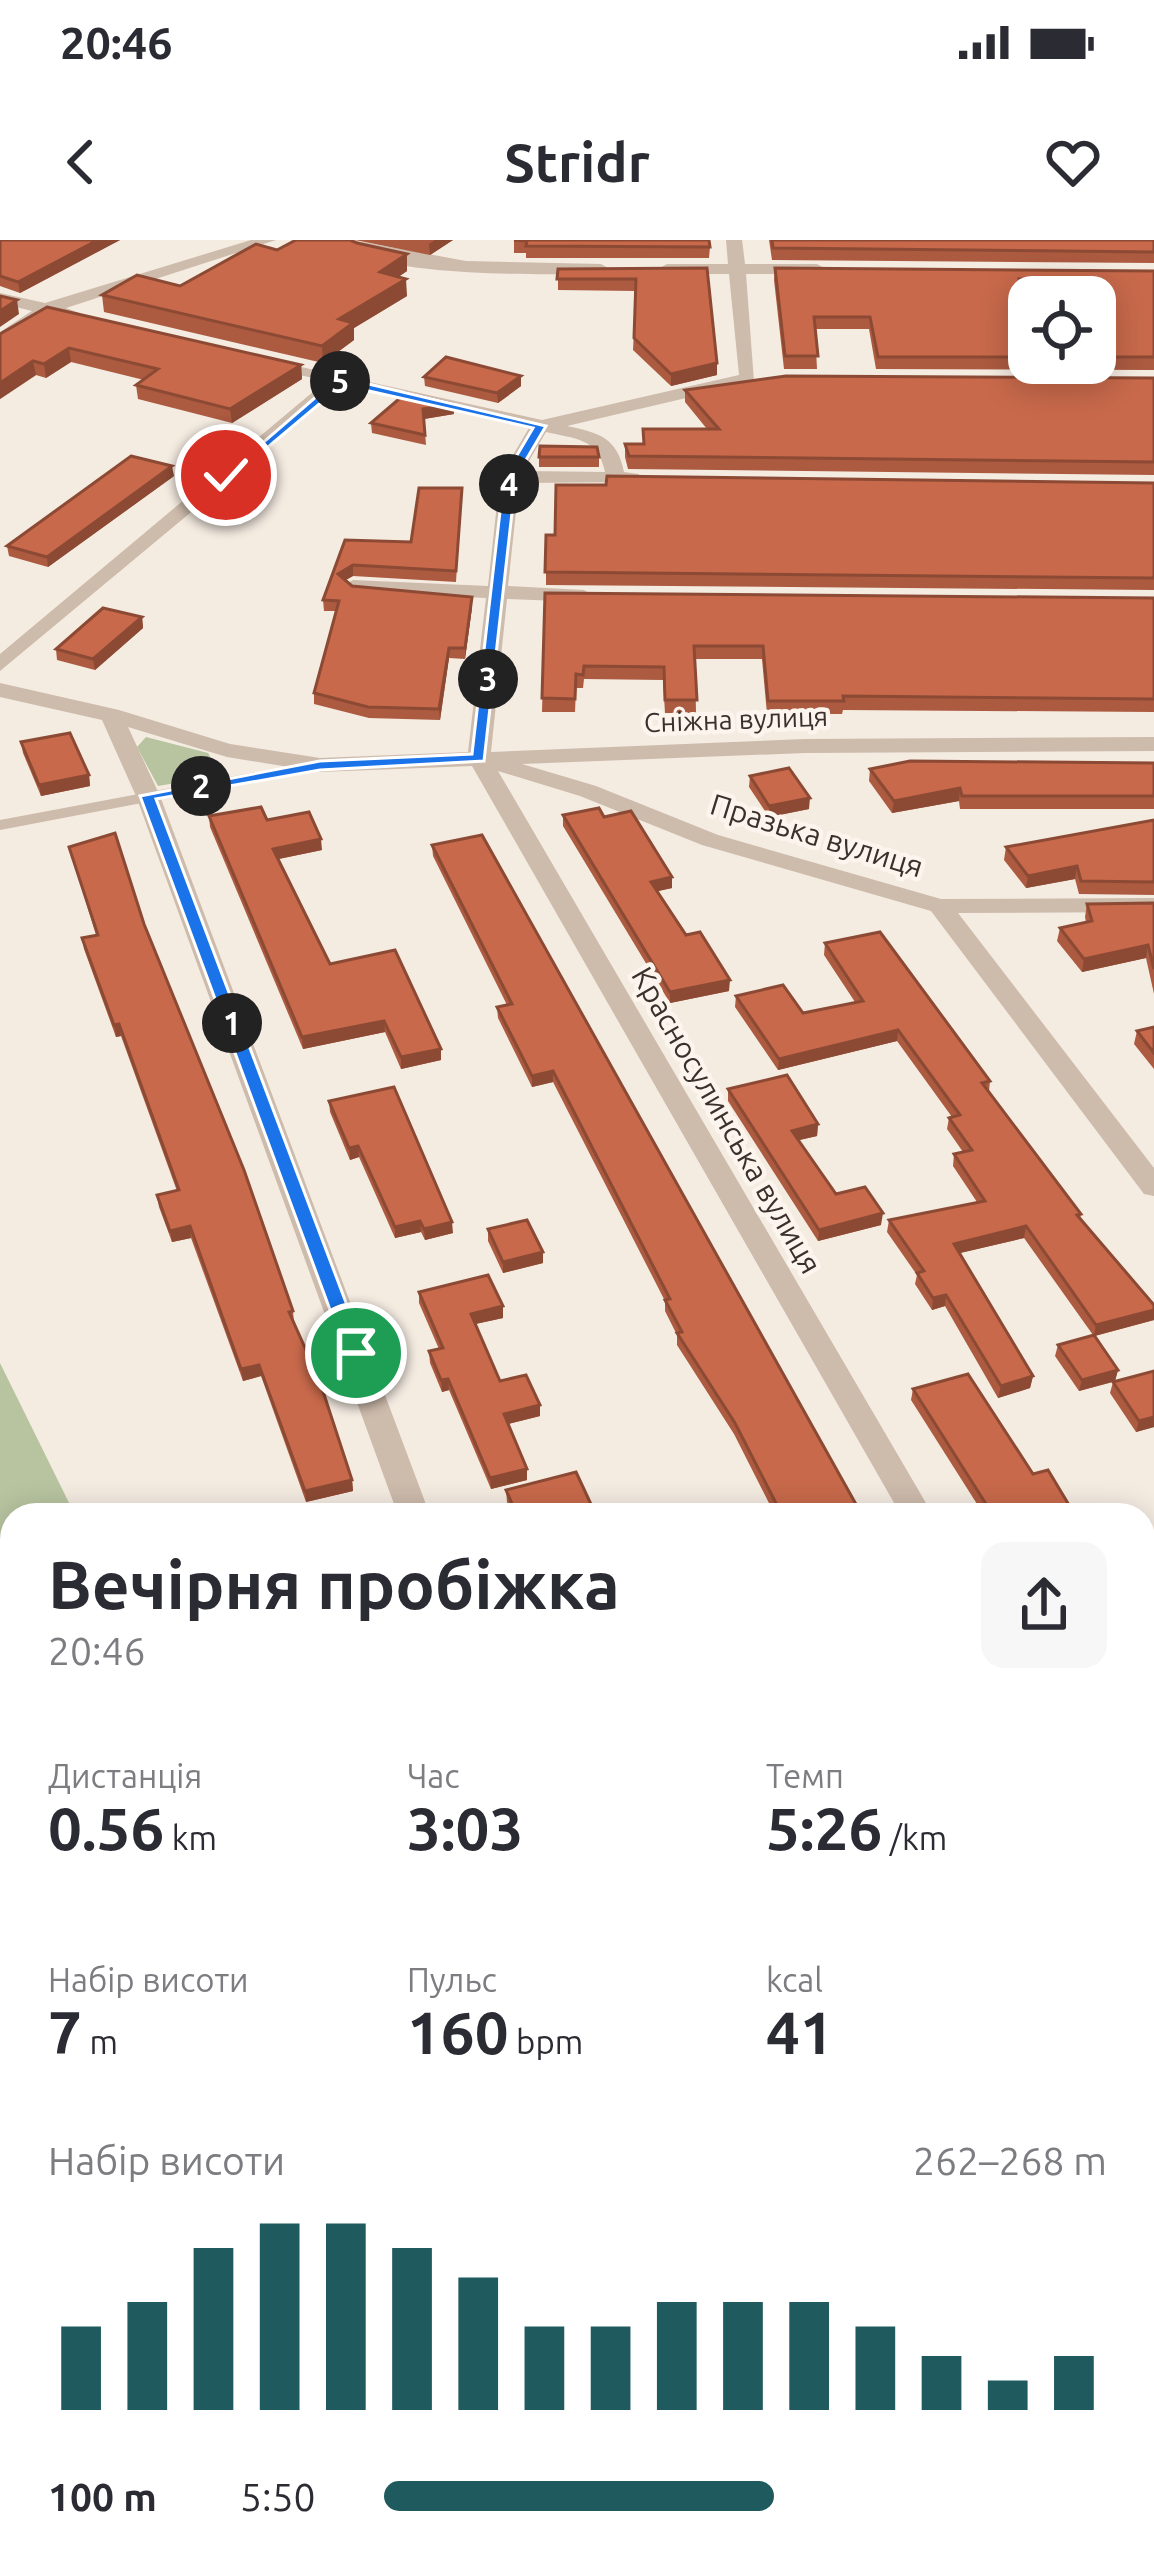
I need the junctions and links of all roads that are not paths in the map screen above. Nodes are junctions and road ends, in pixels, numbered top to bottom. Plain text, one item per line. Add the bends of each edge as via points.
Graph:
1 (268, 240) edge
2 (334, 240) edge
3 (734, 240) edge
4 (646, 268) edge
5 (737, 268) junction
6 (624, 269) edge
7 (830, 269) edge
8 (0, 298) edge
9 (49, 308) junction
10 (93, 320) edge
11 (0, 340) edge
12 (250, 358) edge
13 (748, 378) junction
14 (772, 378) edge
15 (339, 380) junction
16 (540, 426) junction
17 (510, 477) junction
18 (616, 478) junction
19 (663, 479) edge
20 (353, 586) edge
21 (497, 595) junction
22 (614, 596) edge
23 (0, 665) edge
24 (0, 691) edge
25 (111, 715) junction
26 (1154, 744) edge
27 (479, 758) junction
28 (320, 765) junction
29 (148, 796) junction
30 (0, 825) edge
31 (1154, 905) edge
32 (940, 906) junction
33 (1154, 1187) edge
34 (410, 1503) edge
35 (910, 1503) edge

1 - 9 street
2 - 6 street via 442,267
3 - 5 street
4 - 5 street
5 - 7 street
5 - 13 street
8 - 9 street
9 - 10 street
9 - 11 street
12 - 15 street
13 - 14 street
13 - 16 street
15 - 16 street
15 - 23 street
16 - 17 street
16 - 18 street via 596,439 610,450
17 - 18 street
17 - 21 street
18 - 19 street
20 - 21 street
21 - 22 street
21 - 27 street
24 - 25 street, Сніжна вулиця
25 - 28 street, Сніжна вулиця via 227,750
25 - 29 street
26 - 27 street, Сніжна вулиця
27 - 28 street, Сніжна вулиця
27 - 32 street, Празька вулиця via 710,839
27 - 35 street, Красносулинська вулиця
28 - 29 lane, Сніжна вулиця
29 - 30 lane, Сніжна вулиця
29 - 34 street
31 - 32 street
32 - 33 street, Празька вулиця

